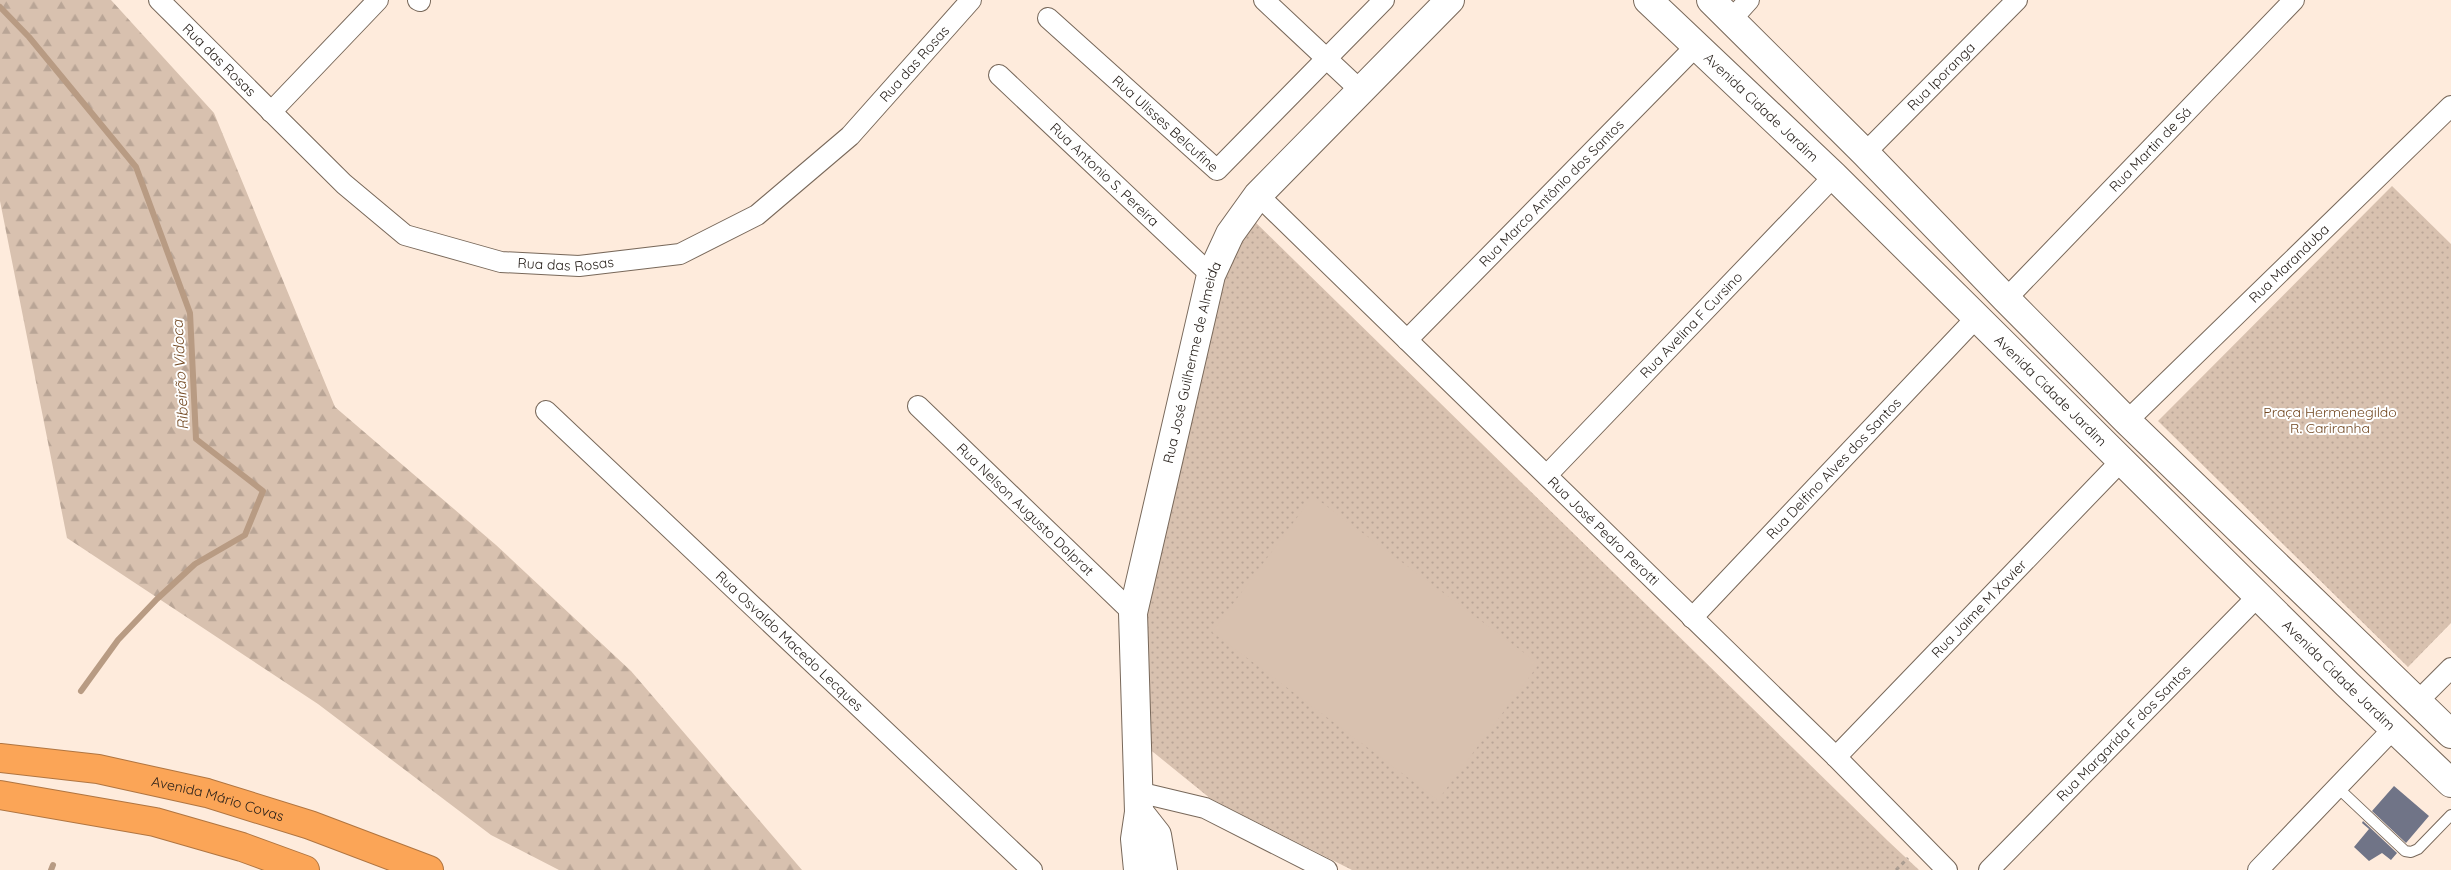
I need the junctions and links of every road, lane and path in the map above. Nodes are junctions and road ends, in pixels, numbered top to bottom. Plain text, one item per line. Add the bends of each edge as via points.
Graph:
1 (159, 0) edge
2 (378, 0) edge
3 (971, 0) edge
4 (1264, 0) edge
5 (1384, 0) edge
6 (1450, 0) edge
7 (1648, 0) edge
8 (1711, 0) edge
9 (1750, 0) edge
10 (2017, 0) edge
11 (2294, 0) edge
12 (1048, 18) dead end
13 (1730, 20) junction
14 (1696, 46) junction
15 (1327, 59) junction
16 (999, 75) dead end
17 (1360, 90) junction
18 (1807, 95) junction
19 (2451, 106) edge
20 (271, 112) junction
21 (1778, 124) junction
22 (1865, 153) junction
23 (1834, 176) junction
24 (1258, 194) junction
25 (1211, 275) junction
26 (2006, 299) junction
27 (1976, 318) junction
28 (1407, 340) junction
29 (918, 406) dead end
30 (546, 411) dead end
31 (2127, 421) junction
32 (2122, 460) junction
33 (1547, 475) junction
34 (2259, 595) junction
35 (1133, 613) junction
36 (1692, 618) junction
37 (2372, 659) junction
38 (2451, 668) edge
39 (2346, 684) junction
40 (2418, 702) junction
41 (2394, 728) junction
42 (2451, 734) edge
43 (1836, 757) junction
44 (0, 758) edge
45 (2451, 783) edge
46 (2337, 787) junction
47 (0, 795) edge
48 (1139, 802) junction
49 (2451, 815) edge
50 (305, 870) edge
51 (429, 870) edge
52 (1032, 870) edge
53 (1138, 870) edge
54 (1163, 870) edge
55 (1327, 870) edge
56 (1947, 870) edge
57 (1989, 870) edge
58 (2258, 870) edge

1 - 20 street, Rua das Rosas
2 - 20 street
3 - 20 street, Rua das Rosas via 850,136 758,215 680,254 579,266 501,262 405,235 344,184
4 - 15 street
5 - 15 street, Rua Ulisses Belcufine
6 - 17 main road, Rua José Guilherme de Almeida
7 - 14 main road, Avenida Cidade Jardim
8 - 13 main road
9 - 13 street
10 - 22 street, Rua Iporanga
11 - 26 street, Rua Martin de Sá
12 - 15 street, Rua Ulisses Belcufine via 1217,170
13 - 18 main road
14 - 21 main road, Avenida Cidade Jardim
14 - 28 street, Rua Marco Antônio dos Santos
15 - 17 street
16 - 25 street, Rua Antonio S. Pereira
17 - 24 main road, Rua José Guilherme de Almeida
18 - 21 main road
18 - 22 main road
19 - 31 street, Rua Maranduba
21 - 23 main road, Avenida Cidade Jardim
22 - 26 main road
23 - 27 main road, Avenida Cidade Jardim
23 - 33 street, Rua Avelina F Cursino
24 - 25 main road, Rua José Guilherme de Almeida via 1230,234
24 - 28 street, Rua José Pedro Perotti
25 - 35 main road, Rua José Guilherme de Almeida
26 - 31 main road
27 - 32 main road, Avenida Cidade Jardim
27 - 36 street, Rua Delfino Alves dos Santos
28 - 33 street, Rua José Pedro Perotti
29 - 35 street, Rua Nelson Augusto Dalprat
30 - 52 street, Rua Osvaldo Macedo Lecques
31 - 37 main road
32 - 34 main road, Avenida Cidade Jardim
32 - 43 street, Rua Jaime M Xavier
33 - 36 street, Rua José Pedro Perotti
34 - 39 main road, Avenida Cidade Jardim
34 - 57 street, Rua Margarida F dos Santos
35 - 48 main road, Rua José Guilherme de Almeida
36 - 43 street, Rua José Pedro Perotti
37 - 39 main road
37 - 40 main road
38 - 40 street
39 - 41 main road, Avenida Cidade Jardim
40 - 42 main road
41 - 45 main road, Avenida Cidade Jardim
41 - 46 street
43 - 56 street, Rua José Pedro Perotti
44 - 51 highway, Avenida Mário Covas via 98,769 207,793 310,824
46 - 49 lane via 2405,851 2418,849
46 - 58 street
47 - 50 highway via 155,822 242,847
48 - 53 main road, Rua José Guilherme de Almeida via 1135,839
48 - 54 main road via 1156,835
48 - 55 street via 1205,808

